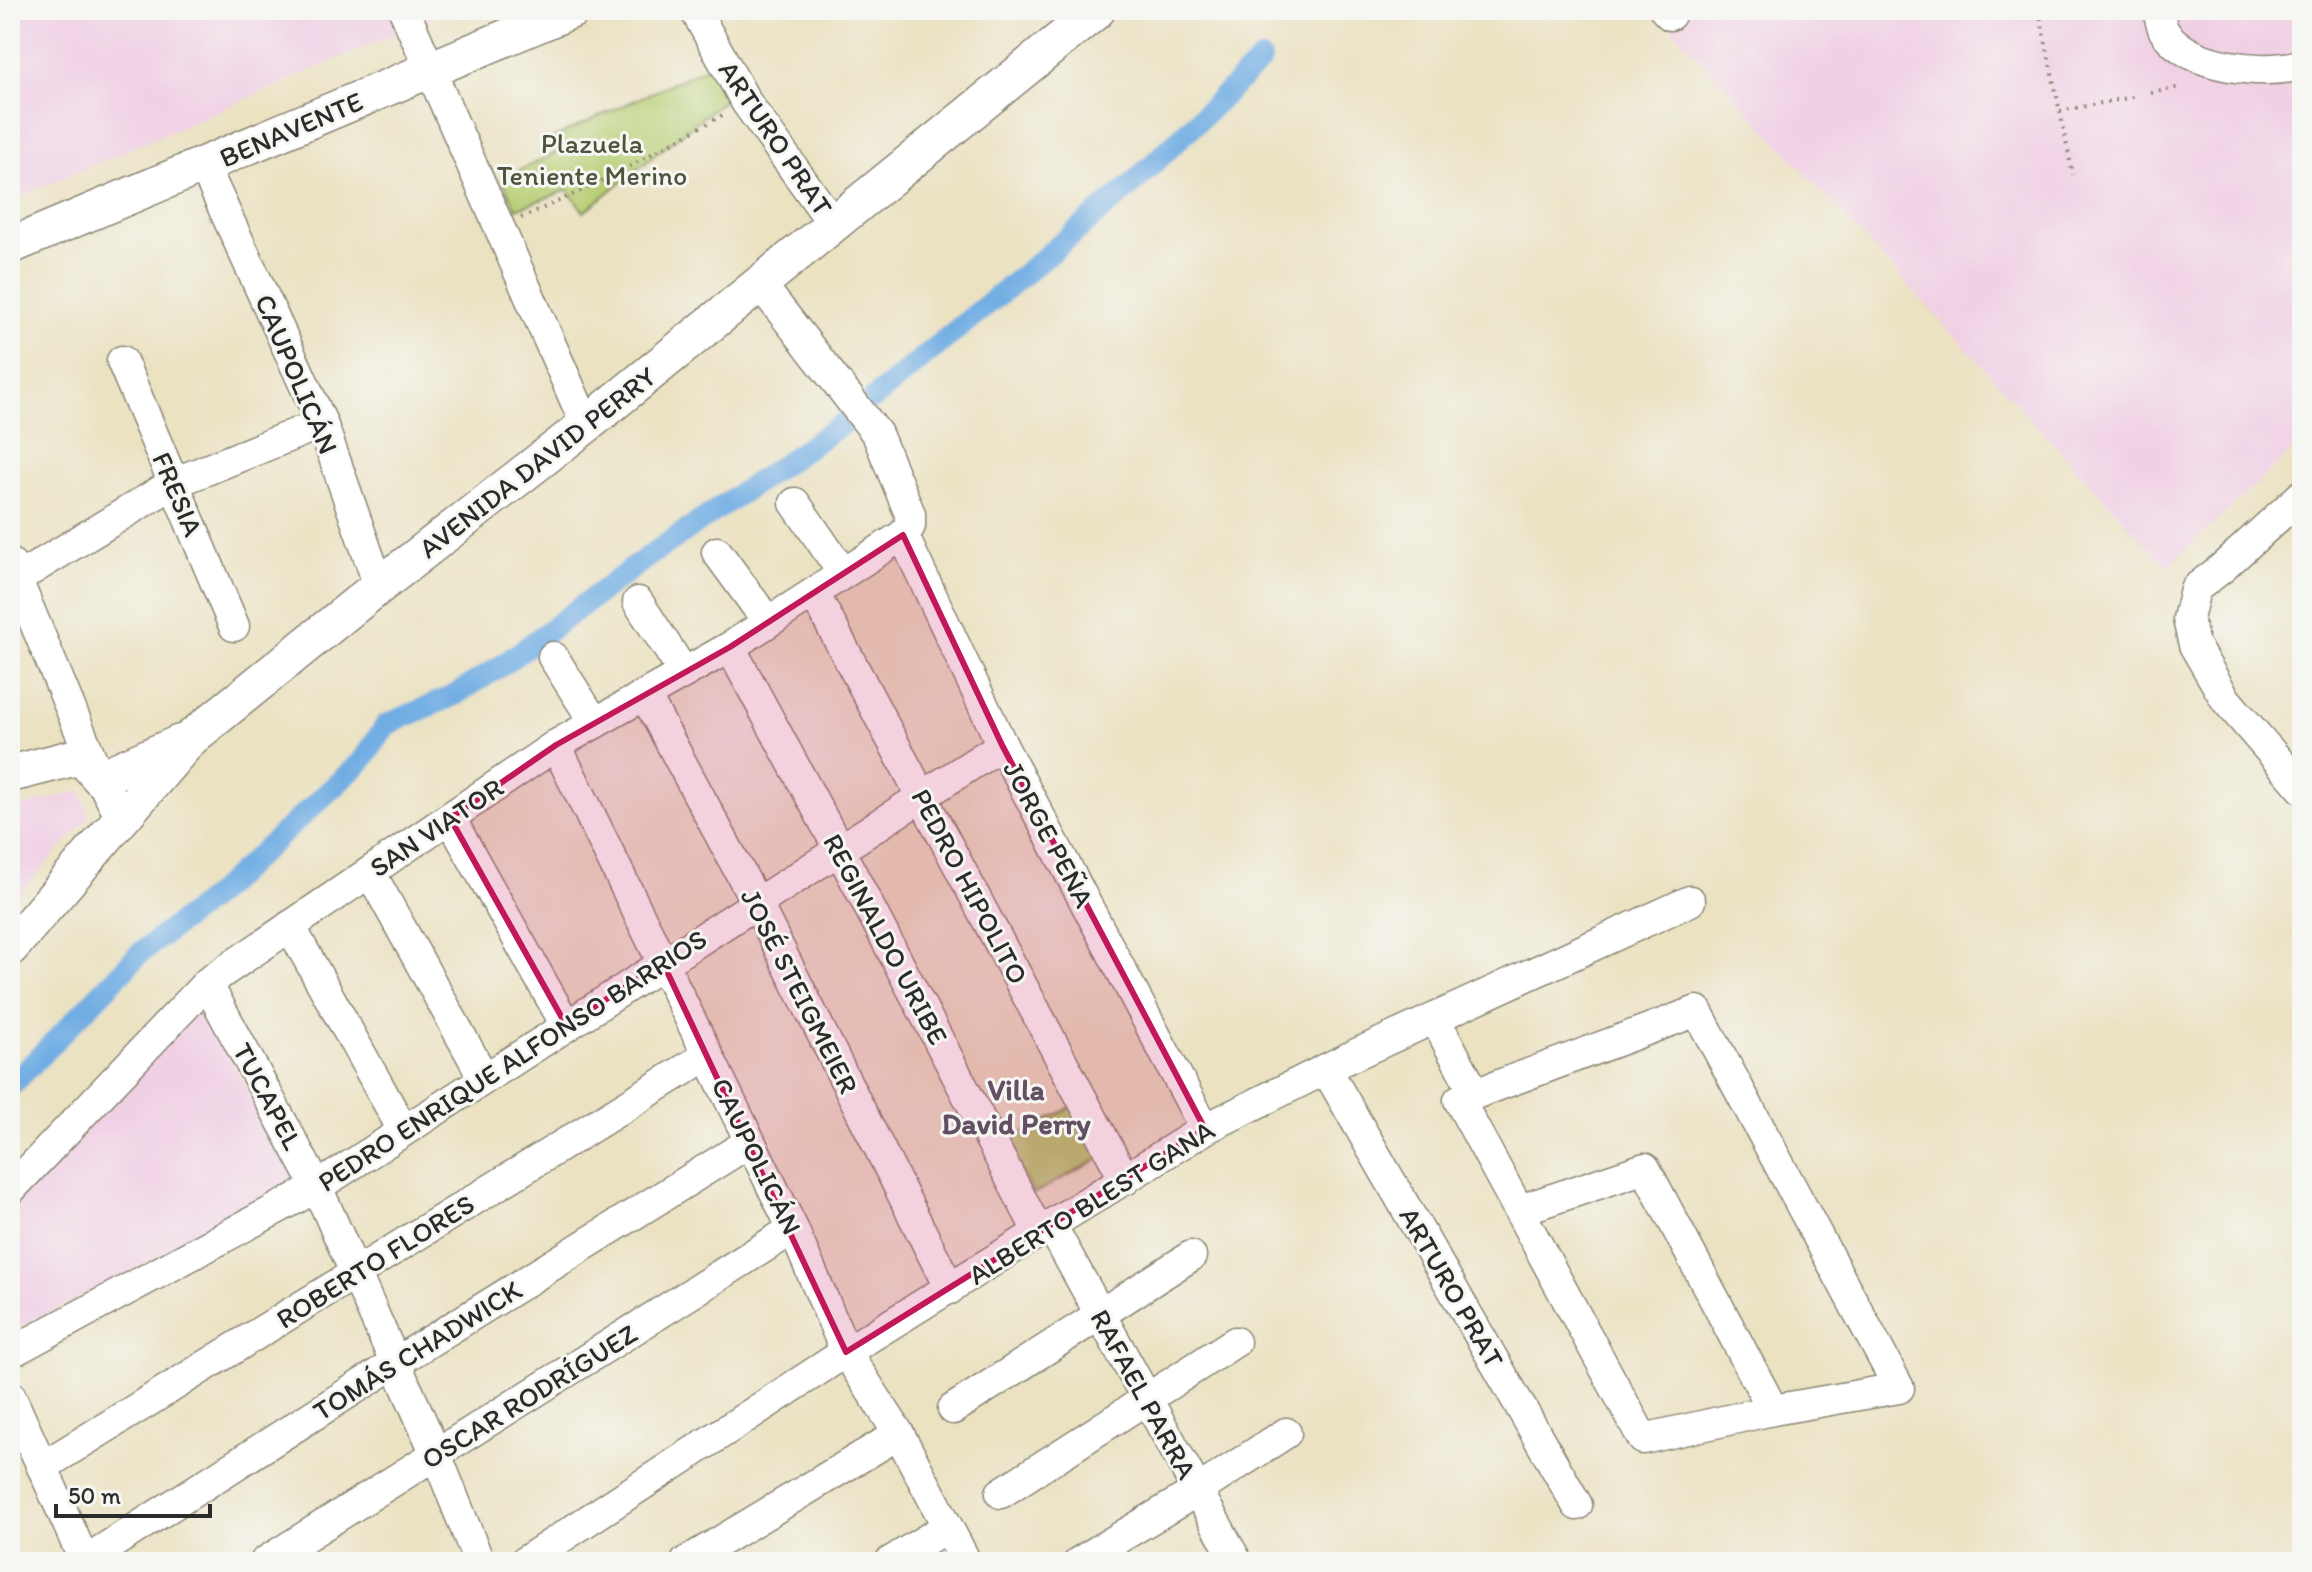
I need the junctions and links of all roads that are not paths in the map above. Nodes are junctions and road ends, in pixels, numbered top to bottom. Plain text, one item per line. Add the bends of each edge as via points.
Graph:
1 (404, 10) edge
2 (572, 10) edge
3 (695, 10) edge
4 (1097, 10) edge
5 (2158, 10) edge
6 (2302, 65) edge
7 (429, 70) junction
8 (204, 166) junction
9 (834, 225) junction
10 (10, 246) edge
11 (761, 285) junction
12 (122, 361) dead end
13 (322, 423) junction
14 (586, 425) junction
15 (174, 483) junction
16 (2302, 495) edge
17 (795, 503) dead end
18 (906, 530) junction
19 (717, 552) dead end
20 (843, 573) junction
21 (12, 575) edge
22 (379, 586) junction
23 (814, 593) junction
24 (638, 602) dead end
25 (768, 622) junction
26 (234, 626) dead end
27 (730, 647) junction
28 (553, 657) dead end
29 (684, 673) junction
30 (645, 695) junction
31 (595, 723) junction
32 (191, 738) junction
33 (556, 745) junction
34 (1002, 745) junction
35 (10, 774) edge
36 (100, 778) junction
37 (2302, 788) edge
38 (923, 796) junction
39 (121, 818) junction
40 (450, 818) junction
41 (839, 849) junction
42 (370, 872) junction
43 (1690, 901) dead end
44 (756, 902) junction
45 (290, 926) junction
46 (10, 948) edge
47 (663, 963) junction
48 (207, 983) junction
49 (1435, 1019) junction
50 (566, 1025) junction
51 (708, 1055) junction
52 (1326, 1069) junction
53 (484, 1078) junction
54 (1474, 1092) junction
55 (1205, 1129) junction
56 (403, 1130) junction
57 (750, 1142) junction
58 (1125, 1180) junction
59 (317, 1187) junction
60 (10, 1190) edge
61 (1520, 1210) junction
62 (793, 1229) junction
63 (1046, 1230) junction
64 (1191, 1256) dead end
65 (356, 1274) junction
66 (950, 1289) junction
67 (1100, 1315) junction
68 (1235, 1342) dead end
69 (846, 1352) junction
70 (10, 1353) edge
71 (395, 1363) junction
72 (10, 1395) edge
73 (1147, 1399) junction
74 (953, 1409) dead end
75 (1773, 1410) junction
76 (1286, 1433) dead end
77 (899, 1434) junction
78 (436, 1454) junction
79 (42, 1467) junction
80 (1197, 1491) junction
81 (1001, 1493) dead end
82 (1577, 1505) dead end
83 (947, 1527) junction
84 (85, 1561) edge
85 (265, 1562) edge
86 (479, 1562) edge
87 (524, 1562) edge
88 (686, 1562) edge
89 (890, 1562) edge
90 (966, 1562) edge
91 (1079, 1562) edge
92 (1237, 1562) edge

1 - 7 street
2 - 7 main road, BENAVENTE
3 - 9 street, ARTURO PRAT via 746,102
4 - 9 main road, AVENIDA DAVID PERRY
5 - 6 street via 2164,32 2179,45 2223,65 2253,70
7 - 8 main road, BENAVENTE
7 - 14 street
8 - 10 main road, BENAVENTE
8 - 13 street, CAUPOLICÁN
9 - 11 main road, AVENIDA DAVID PERRY
11 - 14 main road, AVENIDA DAVID PERRY
11 - 18 street, JORGE PEÑA via 877,434 910,514
12 - 15 street, FRESIA
13 - 15 street
13 - 22 street, CAUPOLICÁN
14 - 22 main road, AVENIDA DAVID PERRY
15 - 21 street
15 - 26 street, FRESIA
16 - 37 street via 2195,589 2188,619 2194,645 2226,700
17 - 20 street
18 - 20 street, SAN VIATOR
18 - 34 street, JORGE PEÑA
19 - 25 street
20 - 23 street, SAN VIATOR
21 - 36 street
22 - 32 main road, AVENIDA DAVID PERRY
23 - 25 street, SAN VIATOR
23 - 38 street, PEDRO HIPOLITO
24 - 29 street
25 - 27 street, SAN VIATOR
27 - 29 street, SAN VIATOR
27 - 41 street, REGINALDO URIBE
28 - 31 street
29 - 30 street, SAN VIATOR
30 - 31 street, SAN VIATOR
30 - 44 street, JOSÉ STEIGMEIER
31 - 33 street, SAN VIATOR
32 - 36 main road
32 - 39 main road, AVENIDA DAVID PERRY
33 - 40 street, SAN VIATOR
33 - 47 street, CAUPOLICÁN
34 - 38 street, PEDRO ENRIQUE ALFONSO BARRIOS
34 - 55 street, JORGE PEÑA
35 - 36 main road via 81,756
36 - 39 street
38 - 41 street, PEDRO ENRIQUE ALFONSO BARRIOS
38 - 58 street, PEDRO HIPOLITO
39 - 46 main road, AVENIDA DAVID PERRY
40 - 42 street, SAN VIATOR
40 - 50 street
41 - 44 street, PEDRO ENRIQUE ALFONSO BARRIOS
41 - 63 street, REGINALDO URIBE
42 - 45 street, SAN VIATOR
42 - 53 street
43 - 49 street, ALBERTO BLEST GANA
44 - 47 street, PEDRO ENRIQUE ALFONSO BARRIOS
44 - 66 street, JOSÉ STEIGMEIER
45 - 48 street, SAN VIATOR
45 - 56 street
47 - 50 street, PEDRO ENRIQUE ALFONSO BARRIOS
47 - 51 street, CAUPOLICÁN
48 - 59 street, TUCAPEL
48 - 60 street, SAN VIATOR
49 - 52 street, ALBERTO BLEST GANA
49 - 54 street
50 - 53 street, PEDRO ENRIQUE ALFONSO BARRIOS
51 - 57 street, CAUPOLICÁN
51 - 65 street, ROBERTO FLORES
52 - 55 street, ALBERTO BLEST GANA
52 - 82 street, ARTURO PRAT
53 - 56 street, PEDRO ENRIQUE ALFONSO BARRIOS
54 - 61 street via 1459,1100
54 - 75 street via 1697,1011 1899,1388
55 - 58 street, ALBERTO BLEST GANA
56 - 59 street, PEDRO ENRIQUE ALFONSO BARRIOS
57 - 62 street, CAUPOLICÁN
57 - 71 street, TOMÁS CHADWICK
58 - 63 street, ALBERTO BLEST GANA
59 - 65 street, TUCAPEL
59 - 70 street, PEDRO ENRIQUE ALFONSO BARRIOS
61 - 75 street via 1643,1439
61 - 75 street via 1645,1168
62 - 69 street, CAUPOLICÁN
62 - 78 street, OSCAR RODRÍGUEZ
63 - 66 street, ALBERTO BLEST GANA
63 - 67 street, RAFAEL PARRA
64 - 67 street
65 - 71 street, TUCAPEL
65 - 79 street, ROBERTO FLORES
66 - 69 street, ALBERTO BLEST GANA
67 - 73 street, RAFAEL PARRA
67 - 74 street
68 - 73 street
69 - 77 street, CAUPOLICÁN
69 - 87 street, ALBERTO BLEST GANA
71 - 78 street, TUCAPEL
71 - 84 street, TOMÁS CHADWICK
72 - 79 street
73 - 80 street, RAFAEL PARRA
73 - 81 street
76 - 80 street
77 - 83 street, CAUPOLICÁN
77 - 88 street
78 - 85 street, OSCAR RODRÍGUEZ
78 - 86 street, TUCAPEL
79 - 84 street
80 - 91 street
80 - 92 street, RAFAEL PARRA
83 - 89 street
83 - 90 street, CAUPOLICÁN

